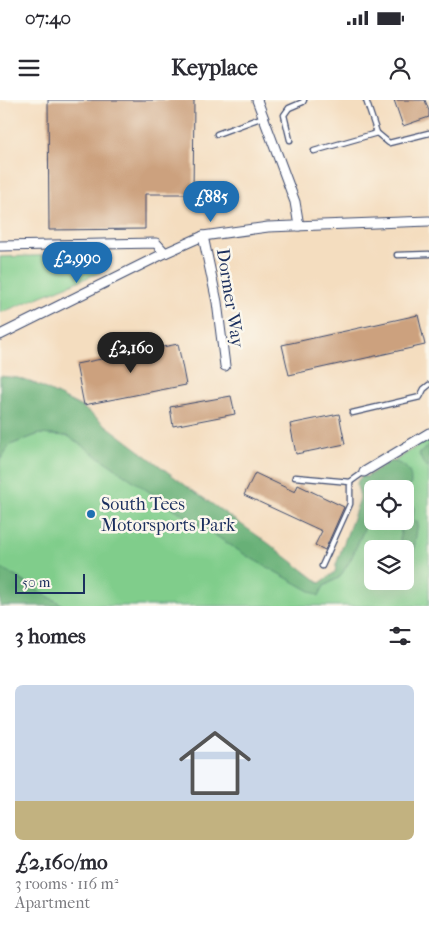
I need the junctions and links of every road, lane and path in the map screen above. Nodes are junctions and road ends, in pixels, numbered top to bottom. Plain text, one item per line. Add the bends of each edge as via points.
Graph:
1 (257, 100) edge
2 (304, 100) edge
3 (366, 100) edge
4 (263, 116) junction
5 (429, 133) edge
6 (216, 134) dead end
7 (377, 134) junction
8 (290, 140) dead end
9 (314, 151) dead end
10 (429, 221) edge
11 (299, 226) junction
12 (203, 236) junction
13 (0, 246) edge
14 (165, 253) junction
15 (429, 254) edge
16 (397, 255) dead end
17 (0, 335) edge
18 (225, 366) dead end
19 (429, 385) edge
20 (352, 413) dead end
21 (429, 434) edge
22 (364, 472) joint
23 (295, 477) dead end
24 (350, 482) junction
25 (322, 566) dead end

1 - 4 street
2 - 8 lane via 289,108 284,115
3 - 7 lane
4 - 6 lane
4 - 11 street via 295,202
5 - 7 lane via 389,143
7 - 9 lane
10 - 11 street
11 - 12 street
12 - 14 street
12 - 18 street, Dormer Way via 217,302
13 - 14 street via 156,243
14 - 17 street
15 - 16 lane
19 - 20 lane via 420,397
21 - 22 street
22 - 24 lane
23 - 24 lane
24 - 25 lane via 350,504

